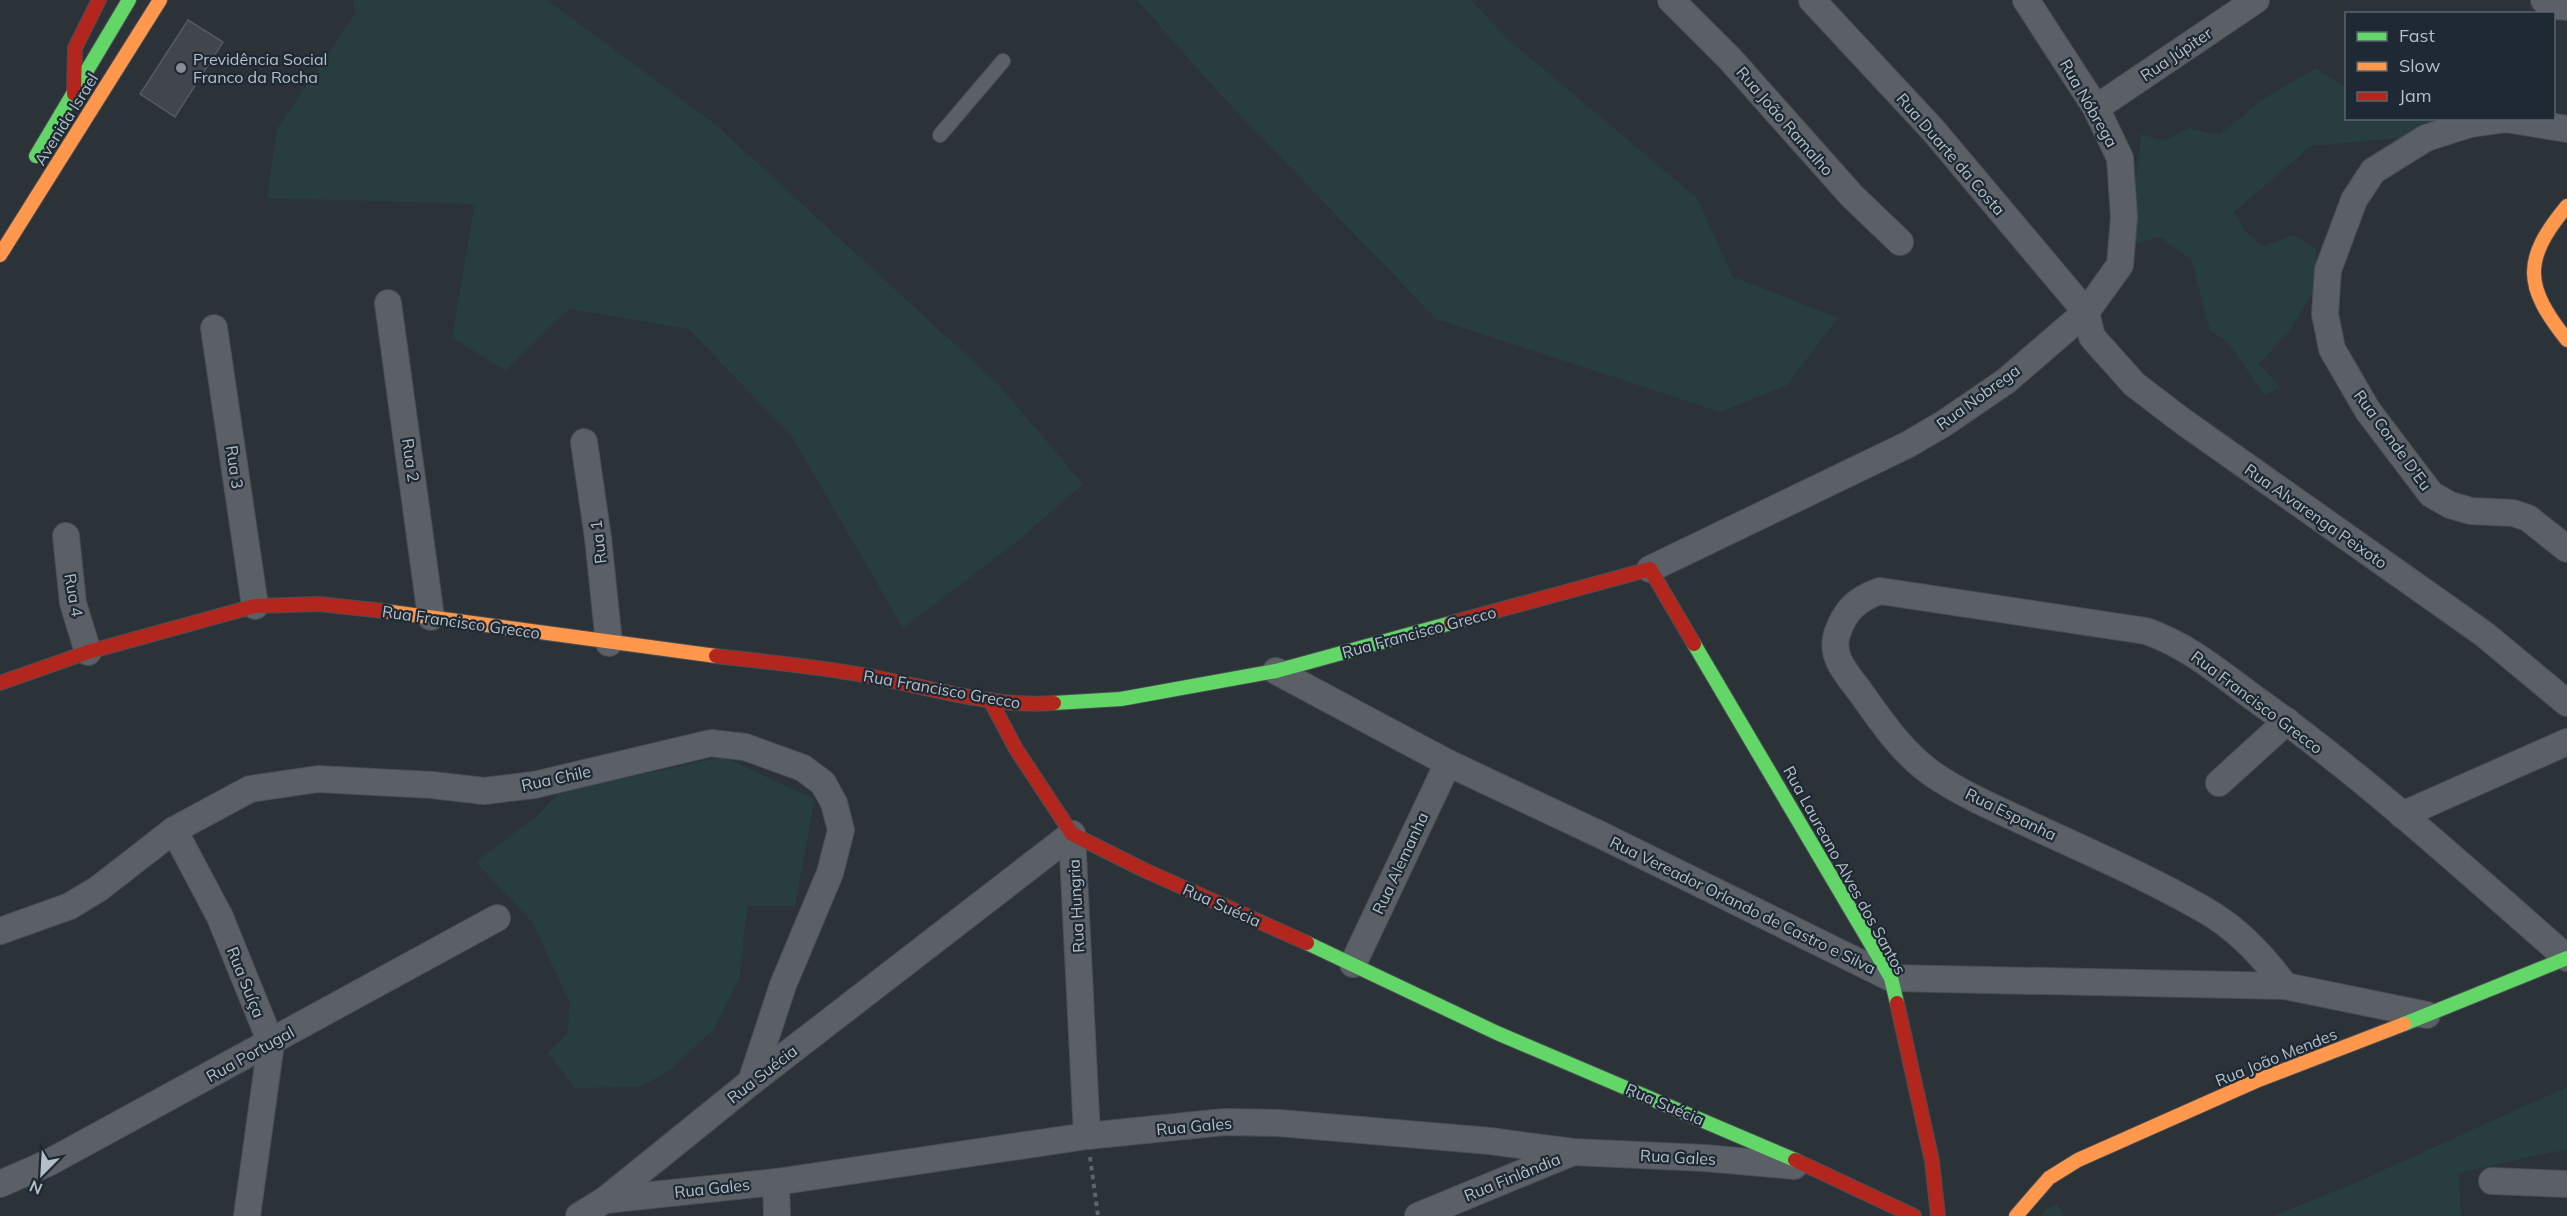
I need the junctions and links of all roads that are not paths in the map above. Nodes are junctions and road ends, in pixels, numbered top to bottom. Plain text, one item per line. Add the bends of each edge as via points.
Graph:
1 (99, 0) edge
2 (129, 0) edge
3 (160, 0) edge
4 (1671, 0) edge
5 (1812, 0) edge
6 (2026, 0) edge
7 (2256, 0) edge
8 (2544, 0) edge
9 (2567, 7) edge
10 (85, 25) junction
11 (135, 38) junction
12 (101, 48) junction
13 (1003, 61) dead end
14 (74, 95) junction
15 (2096, 108) junction
16 (2499, 120) edge
17 (2512, 120) edge
18 (2567, 129) edge
19 (940, 135) dead end
20 (31, 165) dead end
21 (2567, 206) edge
22 (1900, 242) dead end
23 (0, 255) edge
24 (388, 303) dead end
25 (2086, 312) junction
26 (214, 328) dead end
27 (2567, 340) edge
28 (584, 442) dead end
29 (1861, 467) joint
30 (66, 536) dead end
31 (2567, 549) edge
32 (1650, 569) junction
33 (1880, 591) joint
34 (255, 606) junction
35 (431, 617) junction
36 (609, 643) junction
37 (88, 652) junction
38 (1276, 671) junction
39 (0, 683) edge
40 (990, 700) junction
41 (2567, 703) edge
42 (2287, 721) junction
43 (2567, 742) edge
44 (1448, 763) junction
45 (2219, 783) dead end
46 (2402, 815) junction
47 (174, 830) junction
48 (1072, 834) junction
49 (497, 918) dead end
50 (0, 931) edge
51 (2567, 958) edge
52 (1353, 964) junction
53 (1891, 978) junction
54 (2285, 986) junction
55 (2427, 1015) junction
56 (271, 1043) junction
57 (751, 1082) junction
58 (1087, 1136) junction
59 (1573, 1152) junction
60 (1816, 1169) junction
61 (2492, 1181) dead end
62 (776, 1182) junction
63 (0, 1184) edge
64 (2567, 1184) edge
65 (605, 1200) junction
66 (247, 1216) edge
67 (579, 1216) edge
68 (777, 1216) edge
69 (1418, 1216) edge
70 (1914, 1216) edge
71 (1938, 1216) edge
72 (2016, 1216) edge

1 - 10 street
2 - 12 street, Avenida Israel
3 - 11 street, Avenida Israel
4 - 22 street, Rua João Ramalho via 1731,60 1852,196
5 - 25 street, Rua Duarte da Costa via 1933,130
6 - 15 street, Rua Nóbrega
7 - 15 street, Rua Júpiter
8 - 9 street
10 - 12 street
10 - 14 street via 75,48
11 - 12 street via 123,47
11 - 23 street, Avenida Israel
12 - 14 street, Avenida Israel
13 - 19 lane
14 - 20 street, Avenida Israel
15 - 25 street, Rua Nóbrega via 2120,158 2124,218 2120,264
16 - 31 street, Rua Conde D'Eu via 2470,124 2426,138 2373,171 2354,200 2328,270 2325,314 2332,349 2368,411 2431,494 2471,511 2513,513 2528,518
17 - 18 street, Rua Conde D'Eu
21 - 27 street via 2537,246 2533,271 2538,296 2549,319
24 - 35 street, Rua 2
25 - 29 street, Rua Nobrega via 2006,381 1944,424
25 - 41 street, Rua Alvarenga Peixoto via 2092,337 2134,384 2484,634
26 - 34 street, Rua 3
28 - 36 street, Rua 1
29 - 32 street, Rua Francisco Grecco
30 - 37 street, Rua 4 via 74,603
32 - 38 street, Rua Francisco Grecco
32 - 53 street, Rua Laureano Alves dos Santos
33 - 42 street, Rua Francisco Grecco via 2146,631 2182,646
33 - 54 street, Rua Espanha via 1860,598 1841,622 1834,644 1839,662 1898,743 1934,774 1988,805 2205,910 2262,955
34 - 35 street, Rua Francisco Grecco via 319,604
34 - 37 street, Rua Francisco Grecco
35 - 36 street, Rua Francisco Grecco
36 - 40 street, Rua Francisco Grecco via 860,674
37 - 39 street, Rua Francisco Grecco
38 - 40 street, Rua Francisco Grecco via 1120,699 1031,705
38 - 44 street, Rua Vereador Orlando de Castro e Silva
40 - 48 street via 1016,749
42 - 45 street
42 - 46 street, Rua Francisco Grecco
43 - 46 street
44 - 52 street, Rua Alemanha
44 - 53 street, Rua Vereador Orlando de Castro e Silva
46 - 51 street, Rua Francisco Grecco
47 - 50 street, Rua Chile via 70,906
47 - 56 street, Rua Suíça via 220,917
47 - 57 street, Rua Chile via 250,789 318,779 484,791 534,785 711,743 746,747 803,768 824,783 841,830 830,873 783,986
48 - 52 street, Rua Suécia
48 - 57 street, Rua Suécia
48 - 58 street, Rua Hungria
49 - 56 street, Rua Portugal
51 - 55 street, Rua João Mendes
52 - 60 street, Rua Suécia via 1497,1033
53 - 54 street, Rua Vereador Orlando de Castro e Silva
53 - 71 street, Rua Laureano Alves dos Santos via 1932,1161
54 - 55 street, Rua Vereador Orlando de Castro e Silva
55 - 72 street, Rua João Mendes via 2256,1081 2078,1160 2049,1178
56 - 63 street, Rua Portugal via 48,1163
56 - 66 street, Rua Suíça
57 - 65 street, Rua Suécia
58 - 59 street, Rua Gales via 1224,1122 1280,1123
58 - 62 street, Rua Gales
59 - 60 street, Rua Gales via 1706,1158
59 - 69 street, Rua Finlândia
60 - 70 street, Rua Suécia
61 - 64 street
62 - 65 street, Rua Gales
62 - 68 street
65 - 67 street, Rua Gales

